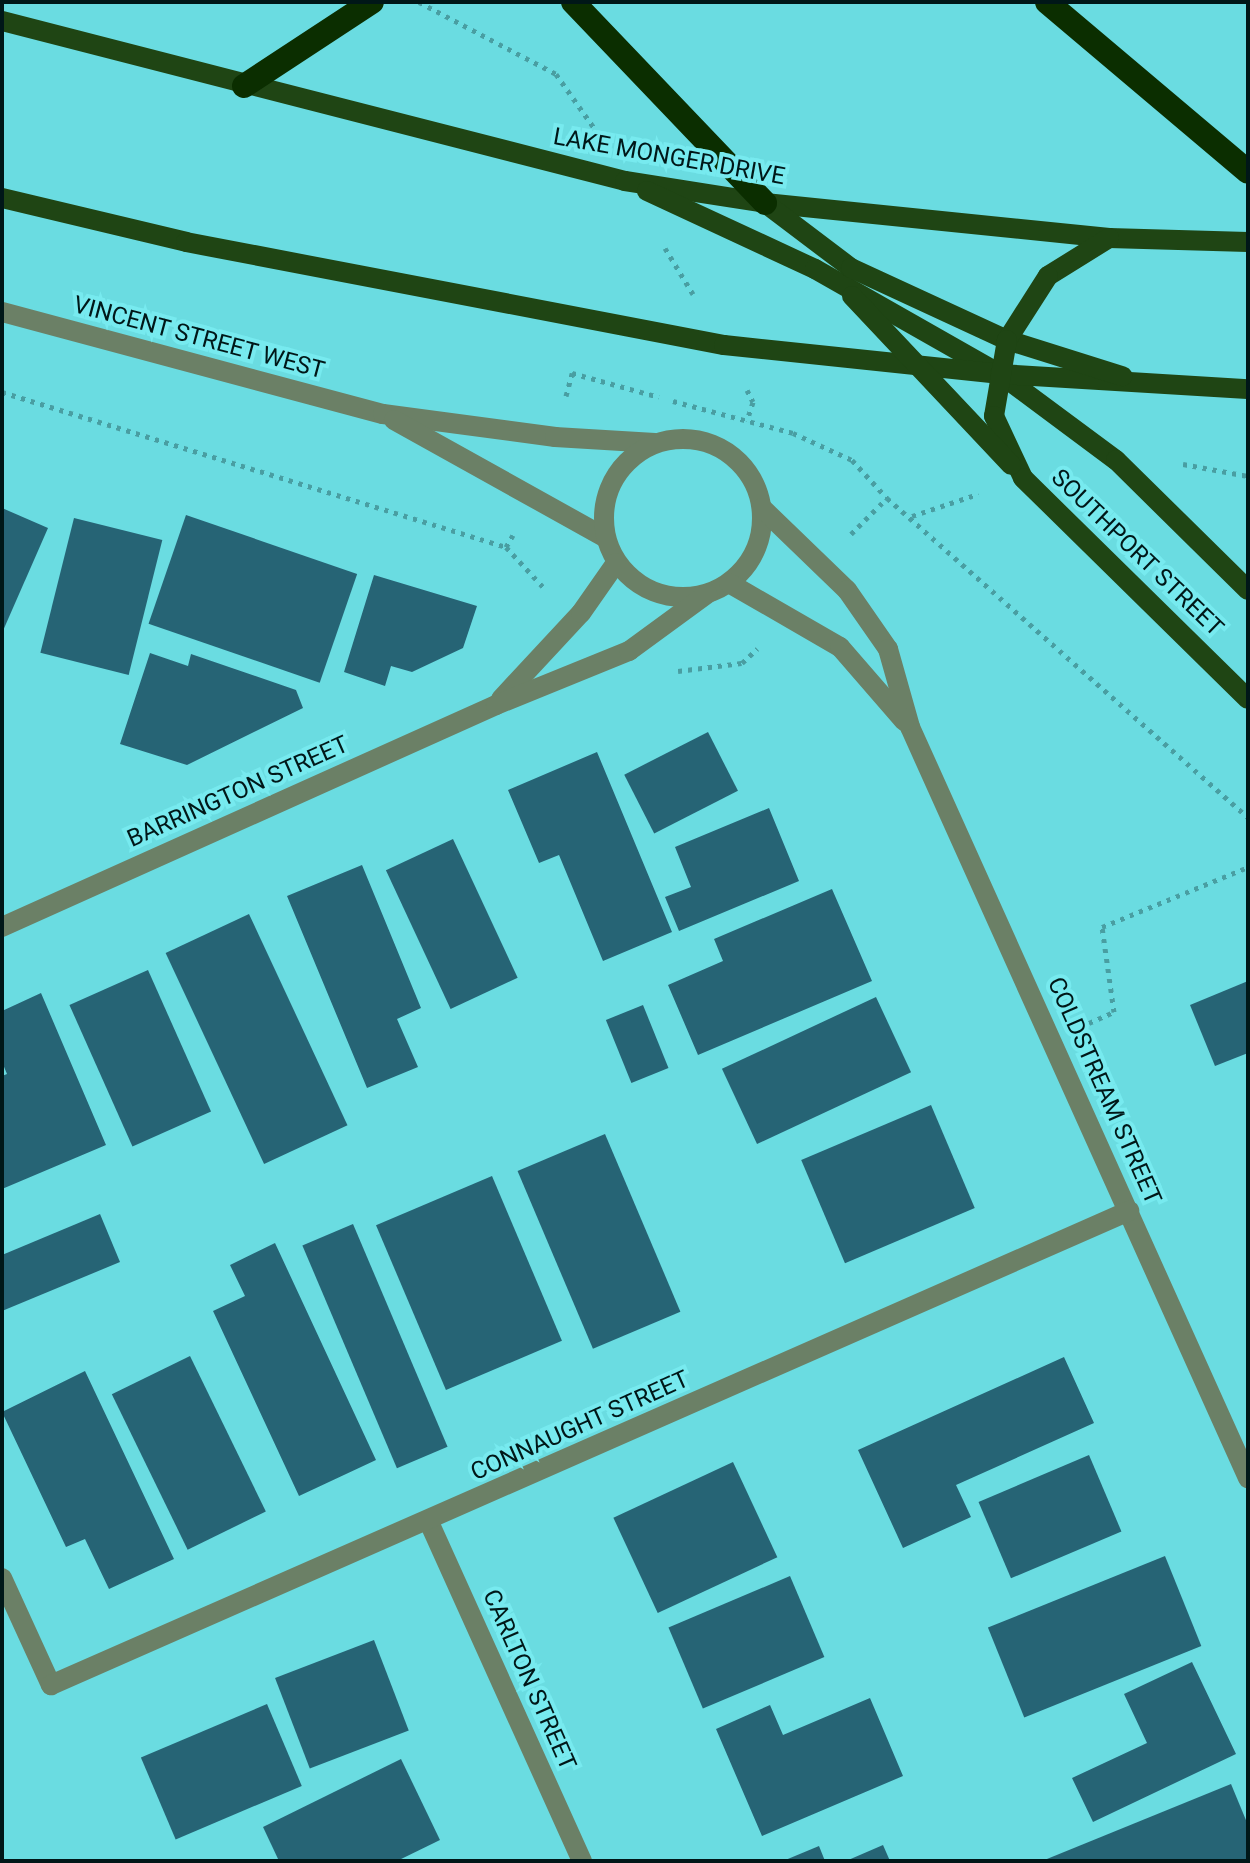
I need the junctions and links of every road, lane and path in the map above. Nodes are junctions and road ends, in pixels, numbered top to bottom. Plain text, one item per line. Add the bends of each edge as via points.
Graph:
1 (372, 2) edge
2 (573, 2) edge
3 (1047, 2) edge
4 (2, 21) edge
5 (244, 86) junction
6 (1248, 172) edge
7 (625, 181) junction
8 (2, 198) edge
9 (765, 203) junction
10 (1109, 238) junction
11 (1248, 242) edge
12 (838, 282) junction
13 (2, 312) edge
14 (1007, 340) junction
15 (918, 367) junction
16 (1000, 374) junction
17 (1154, 386) junction
18 (1248, 389) edge
19 (383, 414) junction
20 (655, 443) junction
21 (1023, 478) junction
22 (762, 508) junction
23 (911, 517) dead end
24 (604, 537) junction
25 (616, 563) junction
26 (729, 583) junction
27 (1248, 590) edge
28 (707, 594) junction
29 (792, 616) junction
30 (629, 651) junction
31 (1248, 699) edge
32 (496, 705) junction
33 (910, 727) junction
34 (1248, 817) edge
35 (1248, 867) edge
36 (2, 927) edge
37 (1052, 1039) junction
38 (1129, 1211) junction
39 (1248, 1478) edge
40 (428, 1520) junction
41 (2, 1578) edge
42 (582, 1861) edge

1 - 5 highway
2 - 9 highway
3 - 6 highway
4 - 5 main road, LAKE MONGER DRIVE
5 - 7 main road, LAKE MONGER DRIVE
7 - 9 main road, LAKE MONGER DRIVE
7 - 12 main road, SOUTHPORT STREET
8 - 15 main road via 186,242 572,319 824,359
9 - 10 main road, LAKE MONGER DRIVE
9 - 12 main road, SOUTHPORT STREET
9 - 14 main road via 851,268
10 - 11 main road, LAKE MONGER DRIVE
10 - 14 main road, SOUTHPORT STREET via 1048,276
12 - 15 main road, SOUTHPORT STREET
12 - 16 main road, SOUTHPORT STREET
13 - 19 street, VINCENT STREET WEST
14 - 16 main road, SOUTHPORT STREET
14 - 17 main road
15 - 16 main road
15 - 21 main road, SOUTHPORT STREET
16 - 17 main road
16 - 21 main road, SOUTHPORT STREET via 994,416
16 - 27 main road, SOUTHPORT STREET via 1116,460
17 - 18 main road
19 - 20 street, VINCENT STREET WEST via 555,437
19 - 24 street, VINCENT STREET WEST
20 - 22 street via 684,438 712,444 736,458 754,481
20 - 24 street via 630,458 612,481 603,508
21 - 31 main road, SOUTHPORT STREET
22 - 26 street via 760,536 749,563
22 - 33 street, COLDSTREAM STREET via 847,590 888,649
23 - 34 path
24 - 25 street
25 - 28 street via 634,582 657,594
25 - 32 street, BARRINGTON STREET via 591,602
26 - 28 street
26 - 29 street, COLDSTREAM STREET
28 - 30 street, BARRINGTON STREET
29 - 30 path via 742,663 653,674
29 - 33 street, COLDSTREAM STREET via 840,647
30 - 32 street, BARRINGTON STREET
32 - 36 street, BARRINGTON STREET
33 - 37 street, COLDSTREAM STREET
35 - 37 path via 1102,927 1114,1012
37 - 38 street, COLDSTREAM STREET
38 - 39 street, COLDSTREAM STREET
38 - 40 street, CONNAUGHT STREET
40 - 41 street, CONNAUGHT STREET via 51,1685
40 - 42 street, CARLTON STREET

